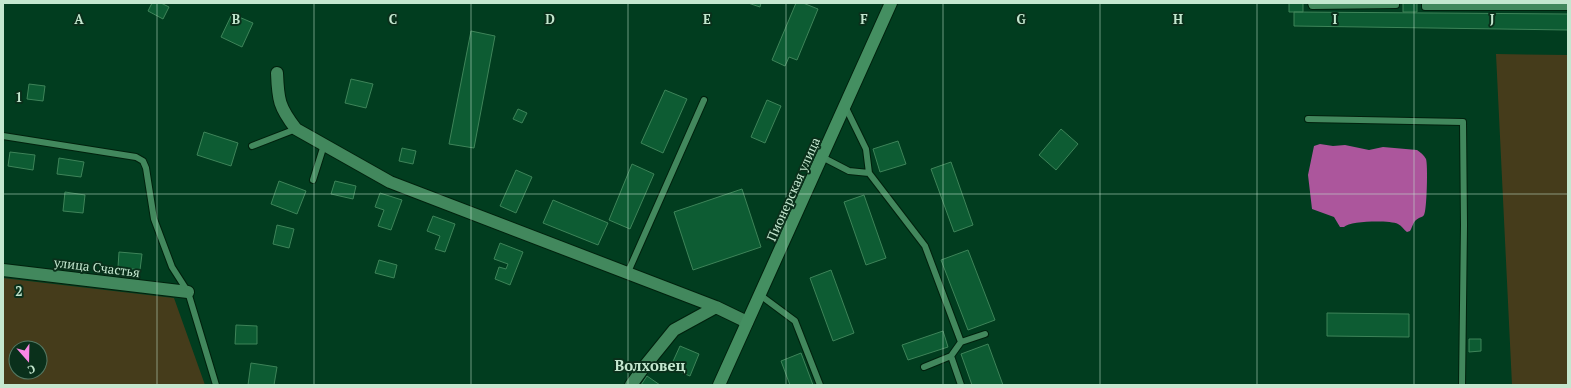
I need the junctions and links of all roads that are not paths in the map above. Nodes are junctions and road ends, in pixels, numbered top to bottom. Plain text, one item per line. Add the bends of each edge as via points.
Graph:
1 (887, 3) edge
2 (890, 3) edge
3 (1312, 3) edge
4 (1396, 3) edge
5 (1425, 3) edge
6 (1353, 4) edge
7 (1466, 5) edge
8 (1508, 5) edge
9 (1551, 5) edge
10 (1568, 7) edge
11 (277, 73) dead end
12 (704, 100) dead end
13 (845, 106) junction
14 (1308, 119) dead end
15 (296, 129) junction
16 (3, 136) edge
17 (324, 145) junction
18 (252, 146) dead end
19 (822, 156) junction
20 (869, 173) junction
21 (313, 180) dead end
22 (3, 270) edge
23 (628, 272) junction
24 (188, 292) junction
25 (760, 295) junction
26 (716, 307) junction
27 (747, 322) junction
28 (985, 334) dead end
29 (961, 342) junction
30 (951, 356) junction
31 (924, 366) dead end
32 (216, 385) edge
33 (631, 385) edge
34 (719, 385) edge
35 (820, 385) edge
36 (961, 385) edge
37 (1462, 385) edge

1 - 2 lane
2 - 13 street, Пионерская улица
3 - 6 lane via 1312,6
4 - 6 lane
5 - 7 lane via 1425,7
7 - 8 lane
8 - 9 lane
9 - 10 lane
11 - 15 street via 278,97 286,116
12 - 23 lane
13 - 19 street, Пионерская улица
13 - 20 lane via 866,149
14 - 37 lane via 1463,122
15 - 17 street
15 - 18 lane
16 - 24 lane via 136,157 143,162 154,219 172,267
17 - 21 lane
17 - 23 street via 390,182
19 - 20 lane via 849,171
19 - 25 street, Пионерская улица
20 - 29 lane via 925,246
22 - 24 street, улица Счастья
23 - 26 street
24 - 32 lane
25 - 27 street, Пионерская улица
25 - 35 lane via 795,321
26 - 27 street
26 - 33 street via 674,330
27 - 34 street, Пионерская улица
28 - 29 lane
29 - 30 lane
30 - 31 lane
30 - 36 lane

